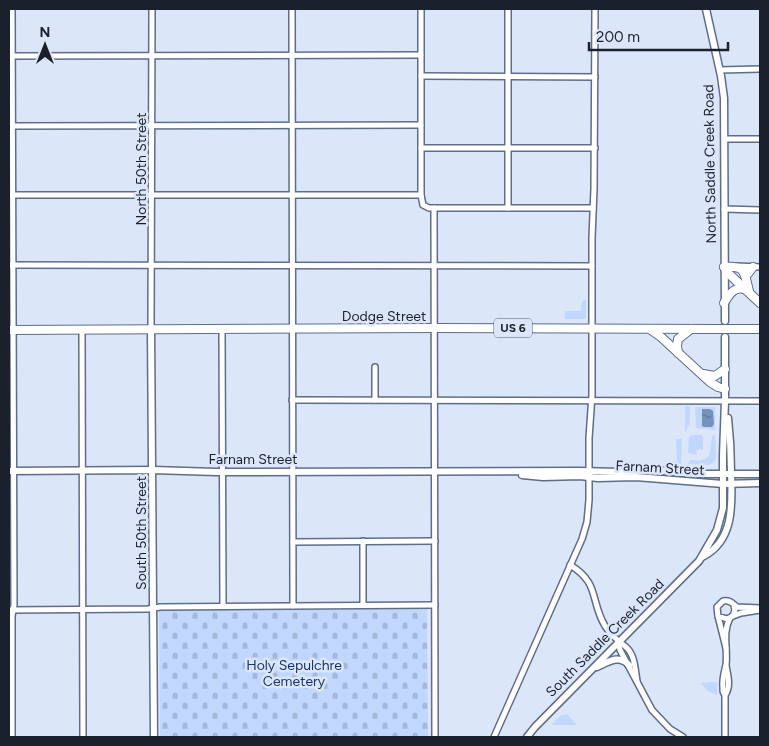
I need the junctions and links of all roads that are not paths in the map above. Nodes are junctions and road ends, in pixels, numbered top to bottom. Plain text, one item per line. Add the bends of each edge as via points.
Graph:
1 (12, 9) edge
2 (152, 9) edge
3 (292, 9) edge
4 (421, 9) edge
5 (508, 9) edge
6 (595, 9) edge
7 (706, 9) edge
8 (292, 55) junction
9 (421, 55) junction
10 (10, 56) edge
11 (152, 56) junction
12 (720, 70) junction
13 (760, 70) edge
14 (421, 76) junction
15 (508, 77) junction
16 (595, 77) junction
17 (152, 125) junction
18 (292, 125) junction
19 (421, 125) junction
20 (11, 126) edge
21 (724, 139) junction
22 (760, 139) edge
23 (421, 148) junction
24 (508, 148) junction
25 (595, 148) junction
26 (292, 195) junction
27 (421, 195) junction
28 (11, 196) edge
29 (152, 196) junction
30 (434, 208) junction
31 (508, 208) junction
32 (593, 208) junction
33 (724, 209) junction
34 (760, 210) edge
35 (11, 265) edge
36 (152, 265) junction
37 (292, 265) junction
38 (434, 265) junction
39 (592, 266) junction
40 (737, 266) junction
41 (724, 267) junction
42 (757, 267) edge
43 (746, 276) junction
44 (749, 291) junction
45 (724, 303) junction
46 (760, 303) edge
47 (725, 321) dead end
48 (758, 327) edge
49 (292, 328) junction
50 (435, 328) junction
51 (592, 328) junction
52 (151, 329) junction
53 (222, 329) junction
54 (649, 329) junction
55 (691, 329) junction
56 (11, 330) edge
57 (82, 330) junction
58 (725, 337) dead end
59 (679, 355) junction
60 (375, 367) dead end
61 (725, 369) junction
62 (701, 374) junction
63 (725, 389) junction
64 (292, 400) junction
65 (375, 400) junction
66 (434, 400) junction
67 (592, 400) junction
68 (726, 401) junction
69 (760, 401) edge
70 (83, 470) junction
71 (153, 470) junction
72 (11, 471) edge
73 (435, 471) junction
74 (223, 472) junction
75 (292, 472) junction
76 (589, 474) junction
77 (760, 474) edge
78 (723, 475) junction
79 (731, 475) junction
80 (760, 482) edge
81 (723, 484) junction
82 (732, 484) junction
83 (363, 541) junction
84 (435, 541) junction
85 (293, 542) junction
86 (702, 557) junction
87 (570, 565) junction
88 (435, 604) junction
89 (363, 605) junction
90 (734, 605) junction
91 (223, 606) junction
92 (293, 606) junction
93 (154, 608) junction
94 (760, 609) edge
95 (11, 610) edge
96 (83, 610) junction
97 (718, 616) junction
98 (731, 618) junction
99 (618, 642) junction
100 (727, 651) junction
101 (629, 665) junction
102 (592, 670) junction
103 (637, 681) junction
104 (12, 737) edge
105 (83, 737) edge
106 (154, 737) edge
107 (435, 737) edge
108 (494, 737) edge
109 (527, 737) edge
110 (683, 737) edge
111 (725, 737) edge

1 - 10 street
2 - 11 street, North 50th Street
3 - 8 street
4 - 9 street
5 - 15 street
6 - 16 street
7 - 12 main road, North Saddle Creek Road
8 - 9 street
8 - 11 street
8 - 18 street
9 - 14 street
10 - 11 street
10 - 20 street
11 - 17 street, North 50th Street
12 - 13 street
12 - 21 main road, North Saddle Creek Road
14 - 15 street
14 - 19 street
15 - 16 street
15 - 24 street
16 - 25 street
17 - 18 street
17 - 20 street
17 - 29 street, North 50th Street
18 - 19 street
18 - 26 street
19 - 23 street
20 - 28 street
21 - 22 street
21 - 33 main road, North Saddle Creek Road
23 - 24 street
23 - 27 street
24 - 25 street
24 - 31 street
25 - 32 street
26 - 27 street
26 - 29 street
26 - 37 street
27 - 30 street via 423,206
28 - 29 street
28 - 35 street
29 - 36 street, North 50th Street
30 - 31 street
30 - 38 street
31 - 32 street
32 - 39 street
33 - 34 street
33 - 41 main road, North Saddle Creek Road
35 - 36 street
35 - 56 street
36 - 37 street
36 - 52 street, North 50th Street
37 - 38 street
37 - 49 street
38 - 39 street
38 - 50 street
39 - 51 street
40 - 41 highway
40 - 42 street
40 - 43 highway
41 - 44 highway
41 - 45 main road, North Saddle Creek Road
42 - 43 highway
43 - 44 highway
44 - 45 highway via 742,288 733,290
44 - 46 highway
45 - 47 main road, North Saddle Creek Road
48 - 55 highway, Dodge Street / US 6, bridge
49 - 50 highway, Dodge Street / US 6
49 - 53 highway, Dodge Street / US 6
49 - 64 street
50 - 51 highway, Dodge Street / US 6
50 - 66 street
51 - 54 highway, Dodge Street / US 6
51 - 67 street
52 - 53 highway, Dodge Street / US 6
52 - 57 highway, Dodge Street / US 6
52 - 71 main road, South 50th Street
53 - 74 street
54 - 55 highway, Dodge Street / US 6
54 - 59 highway
55 - 59 highway via 678,339
56 - 57 highway, Dodge Street / US 6
56 - 72 street
57 - 70 street
58 - 61 main road, South Saddle Creek Road
59 - 62 highway
60 - 65 street
61 - 62 highway via 715,376
61 - 63 main road, South Saddle Creek Road
62 - 63 highway
63 - 68 main road, South Saddle Creek Road
64 - 65 street
64 - 75 street
65 - 66 street
66 - 67 street
66 - 73 street
67 - 68 street
67 - 76 street
68 - 69 street
68 - 78 main road, South Saddle Creek Road
68 - 79 main road, South Saddle Creek Road
70 - 71 main road, Farnam Street
70 - 72 main road, Farnam Street
70 - 96 street
71 - 74 main road, Farnam Street
71 - 93 main road, South 50th Street
72 - 95 street
73 - 75 main road, Farnam Street
73 - 76 main road, Farnam Street
73 - 84 street
74 - 75 main road, Farnam Street
74 - 91 street
75 - 85 street
76 - 78 main road, Farnam Street via 654,470
76 - 81 main road, Farnam Street
76 - 87 street via 587,522
77 - 79 main road, Farnam Street
78 - 79 main road, Farnam Street
78 - 81 main road, South Saddle Creek Road
79 - 82 main road, South Saddle Creek Road
80 - 82 main road, Farnam Street
81 - 82 main road, Farnam Street
81 - 86 main road, South Saddle Creek Road via 722,516
82 - 86 main road, South Saddle Creek Road via 727,530 718,545
83 - 84 street
83 - 85 street
83 - 89 street
84 - 88 street
85 - 92 street
86 - 99 main road, South Saddle Creek Road
87 - 99 street via 584,574 589,582 605,625
87 - 108 street
88 - 89 street
88 - 107 street
89 - 92 street
90 - 94 street via 736,608
90 - 97 street via 729,601 720,602 716,610
90 - 98 street
91 - 92 street
91 - 93 street
93 - 96 street
93 - 106 main road, South 50th Street
94 - 98 street
95 - 96 street
95 - 104 street
96 - 105 street
97 - 98 street
97 - 100 street
98 - 100 street via 726,628
99 - 101 street
99 - 102 main road, South Saddle Creek Road
99 - 103 street via 632,656
100 - 111 street via 722,676
101 - 102 main road via 617,659
101 - 103 street
102 - 109 main road, South Saddle Creek Road
103 - 110 street via 652,710 670,729

